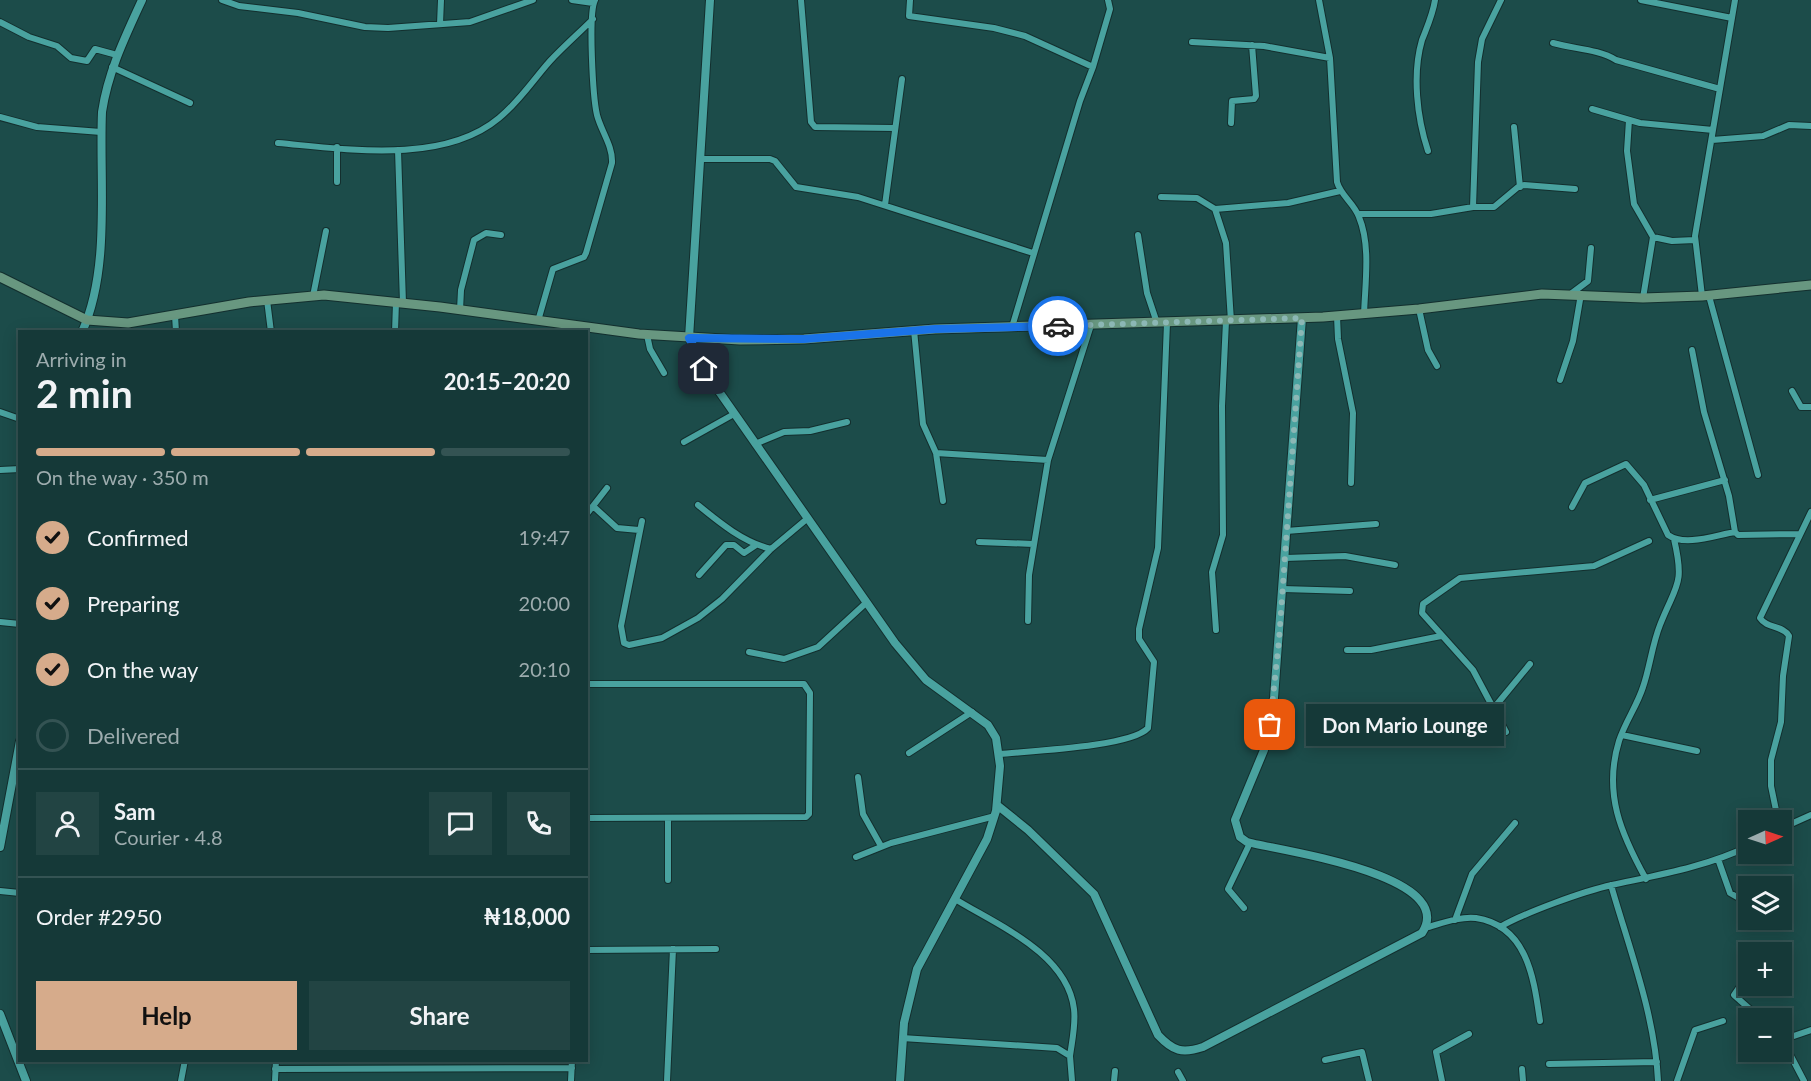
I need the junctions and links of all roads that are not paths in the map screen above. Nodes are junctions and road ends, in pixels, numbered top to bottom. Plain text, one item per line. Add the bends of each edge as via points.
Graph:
1 (142, 0) edge
2 (222, 0) edge
3 (441, 0) edge
4 (533, 0) edge
5 (572, 0) edge
6 (710, 0) edge
7 (801, 0) edge
8 (910, 0) edge
9 (1108, 0) edge
10 (1319, 0) edge
11 (1435, 0) edge
12 (1501, 0) edge
13 (1641, 0) edge
14 (1735, 0) edge
15 (594, 2) edge
16 (1732, 18) junction
17 (593, 19) junction
18 (0, 22) edge
19 (440, 24) junction
20 (1192, 42) dead end
21 (1553, 44) dead end
22 (1252, 45) junction
23 (117, 55) junction
24 (1330, 58) junction
25 (1094, 67) junction
26 (112, 68) junction
27 (902, 79) dead end
28 (1720, 89) junction
29 (190, 103) dead end
30 (1592, 109) dead end
31 (0, 117) edge
32 (1629, 120) junction
33 (1231, 123) dead end
34 (1811, 126) edge
35 (1514, 127) dead end
36 (896, 128) junction
37 (1713, 130) junction
38 (101, 132) junction
39 (1712, 140) junction
40 (278, 143) dead end
41 (337, 147) junction
42 (398, 150) junction
43 (1428, 151) dead end
44 (700, 159) junction
45 (337, 182) dead end
46 (1520, 187) junction
47 (1575, 189) dead end
48 (1340, 191) junction
49 (1161, 197) dead end
50 (885, 205) junction
51 (1473, 207) junction
52 (1215, 209) junction
53 (1359, 214) junction
54 (326, 231) dead end
55 (501, 235) dead end
56 (1138, 235) dead end
57 (1653, 237) junction
58 (1695, 240) junction
59 (1591, 248) dead end
60 (1033, 253) junction
61 (0, 277) edge
62 (1811, 285) edge
63 (1577, 294) junction
64 (313, 296) junction
65 (1705, 296) junction
66 (1643, 298) junction
67 (267, 300) junction
68 (399, 302) junction
69 (1419, 309) junction
70 (460, 310) junction
71 (175, 315) junction
72 (1364, 315) junction
73 (1337, 316) junction
74 (1302, 318) junction
75 (87, 320) junction
76 (1228, 321) junction
77 (538, 322) junction
78 (1162, 323) junction
79 (1091, 325) junction
80 (128, 327) edge
81 (1012, 327) junction
82 (563, 328) edge
83 (83, 330) edge
84 (176, 330) edge
85 (271, 330) edge
86 (395, 330) edge
87 (914, 330) junction
88 (646, 334) junction
89 (689, 338) junction
90 (1692, 350) dead end
91 (1437, 366) dead end
92 (664, 373) dead end
93 (1560, 380) dead end
94 (1792, 391) dead end
95 (1811, 407) edge
96 (0, 412) edge
97 (734, 414) junction
98 (18, 418) edge
99 (847, 422) dead end
100 (684, 442) dead end
101 (755, 444) junction
102 (936, 453) junction
103 (1048, 460) junction
104 (18, 468) edge
105 (0, 470) edge
106 (1758, 475) dead end
107 (1725, 480) junction
108 (1351, 483) dead end
109 (607, 488) dead end
110 (1650, 500) junction
111 (943, 501) dead end
112 (698, 505) dead end
113 (593, 506) junction
114 (1572, 507) dead end
115 (588, 512) edge
116 (1811, 512) edge
117 (808, 518) junction
118 (642, 521) dead end
119 (1376, 524) dead end
120 (639, 530) junction
121 (1286, 531) junction
122 (1735, 532) junction
123 (1800, 534) junction
124 (1674, 539) junction
125 (1649, 541) dead end
126 (980, 542) dead end
127 (1033, 544) junction
128 (756, 545) junction
129 (771, 549) junction
130 (1285, 558) junction
131 (1395, 565) dead end
132 (699, 575) dead end
133 (1282, 590) junction
134 (1350, 591) dead end
135 (867, 602) junction
136 (1028, 621) dead end
137 (0, 622) edge
138 (18, 624) edge
139 (1216, 630) dead end
140 (1441, 636) junction
141 (1347, 650) dead end
142 (748, 652) dead end
143 (1530, 664) dead end
144 (588, 684) edge
145 (1493, 710) junction
146 (972, 712) junction
147 (1506, 732) dead end
148 (1622, 735) junction
149 (18, 750) edge
150 (1697, 751) dead end
151 (909, 753) dead end
152 (1000, 754) junction
153 (858, 777) dead end
154 (997, 805) junction
155 (1776, 810) edge
156 (1811, 815) edge
157 (995, 816) junction
158 (588, 818) edge
159 (668, 818) junction
160 (2, 821) edge
161 (1515, 823) dead end
162 (1792, 824) edge
163 (1250, 843) junction
164 (881, 846) junction
165 (0, 847) edge
166 (1738, 851) edge
167 (856, 857) dead end
168 (1718, 859) junction
169 (1646, 879) junction
170 (668, 880) dead end
171 (1611, 885) junction
172 (0, 891) edge
173 (18, 892) edge
174 (1738, 897) edge
175 (955, 899) junction
176 (1244, 908) dead end
177 (1455, 920) junction
178 (1500, 927) junction
179 (1425, 928) junction
180 (674, 949) junction
181 (716, 949) dead end
182 (588, 950) edge
183 (1738, 989) edge
184 (1749, 1008) edge
185 (0, 1014) edge
186 (1540, 1021) dead end
187 (1723, 1022) dead end
188 (1811, 1030) edge
189 (1469, 1034) dead end
190 (1792, 1037) edge
191 (902, 1038) junction
192 (18, 1056) edge
193 (1070, 1056) junction
194 (1792, 1059) edge
195 (1325, 1060) dead end
196 (20, 1062) edge
197 (185, 1062) edge
198 (276, 1062) edge
199 (572, 1062) edge
200 (1657, 1062) junction
201 (1549, 1064) dead end
202 (572, 1068) junction
203 (275, 1069) junction
204 (1522, 1069) dead end
205 (1115, 1071) dead end
206 (1179, 1072) dead end
207 (26, 1081) edge
208 (181, 1081) edge
209 (275, 1081) edge
210 (571, 1081) edge
211 (667, 1081) edge
212 (900, 1081) edge
213 (1072, 1081) edge
214 (1114, 1081) edge
215 (1183, 1081) edge
216 (1369, 1081) edge
217 (1442, 1081) edge
218 (1523, 1081) edge
219 (1658, 1081) edge
220 (1677, 1081) edge
221 (1804, 1081) edge

1 - 23 street
2 - 19 street via 365,27
3 - 19 street
4 - 19 street via 470,22
5 - 15 street
6 - 44 street
7 - 36 street via 811,122 815,127
8 - 25 street via 909,16 1026,36
9 - 25 street via 1110,9
10 - 24 street
11 - 43 street via 1418,69 1420,118
12 - 51 street via 1482,39 1478,62
13 - 16 street
14 - 16 street
15 - 17 street
16 - 28 street
17 - 42 street via 497,120 471,135 425,149
17 - 77 street via 594,96 612,163 586,253 553,269
18 - 23 street via 57,46 77,60 87,61 95,49
20 - 22 street
21 - 28 street via 1585,52 1601,51 1616,60
22 - 24 street
22 - 33 street via 1256,96 1232,101
23 - 26 street
24 - 48 street via 1335,171
25 - 60 street
26 - 29 street
26 - 38 street
27 - 36 street
28 - 37 street
30 - 32 street
31 - 38 street via 37,127
32 - 37 street
32 - 57 street via 1627,151 1634,204
34 - 39 street via 1789,126 1763,136
35 - 46 street
36 - 50 street
37 - 39 street
38 - 75 street via 100,237
39 - 58 street
40 - 41 street
41 - 42 street
41 - 45 street
42 - 68 street
44 - 50 street via 770,159 796,187
44 - 89 street
46 - 47 street
46 - 51 street via 1494,207
48 - 52 street via 1288,203
48 - 53 street
49 - 52 street via 1197,198
50 - 60 street
51 - 53 street via 1431,214
52 - 76 street via 1226,243
53 - 72 street via 1365,234
54 - 64 street
55 - 70 street via 481,234 472,245
56 - 78 street via 1147,293
57 - 58 street
57 - 66 street
58 - 65 street
59 - 63 street via 1588,281
60 - 81 street
61 - 75 main road
62 - 65 main road
63 - 66 main road
63 - 69 main road via 1542,294
63 - 93 street via 1573,341
64 - 67 main road
64 - 68 main road
65 - 66 main road
65 - 106 street
67 - 71 main road
67 - 85 street
68 - 70 main road
68 - 86 street
69 - 72 main road
69 - 91 street via 1428,350
70 - 77 main road
71 - 80 main road
71 - 84 street
72 - 73 main road
73 - 74 main road
73 - 108 street via 1353,413
74 - 76 main road
74 - 121 street
75 - 80 main road
75 - 83 street
76 - 78 main road
76 - 139 street via 1221,429 1223,535 1212,572
77 - 82 main road
78 - 79 main road
78 - 152 street via 1158,548 1139,629 1139,639 1154,662 1148,728 1140,734 1102,743
79 - 81 main road
79 - 103 street
81 - 87 main road
82 - 88 main road
87 - 89 main road via 804,339
87 - 102 street via 923,424
88 - 89 main road
88 - 92 street
89 - 97 street
90 - 107 street via 1704,412
94 - 95 street via 1801,407
96 - 98 street
97 - 100 street
97 - 101 street
99 - 101 street via 810,431 784,432
101 - 117 street
102 - 103 street
102 - 111 street
103 - 127 street
104 - 105 street
107 - 110 street
107 - 122 street
109 - 113 street
110 - 114 street via 1644,486 1624,464 1585,483
110 - 124 street via 1668,535
112 - 128 street
113 - 115 street
113 - 120 street via 617,528
116 - 123 street
117 - 129 street
117 - 135 street
118 - 120 street
119 - 121 street
120 - 129 street via 621,626 621,636 629,645 662,638 698,618
121 - 130 street
122 - 123 street
122 - 124 street via 1683,541
123 - 155 street via 1760,618 1789,636 1781,722 1771,760
124 - 148 street via 1680,581 1659,627 1644,684
125 - 140 street via 1594,566 1460,578 1421,608
126 - 127 street
127 - 136 street
128 - 129 street
128 - 132 street via 744,553 734,545 726,545
130 - 131 street via 1345,556
130 - 133 street
133 - 134 street
133 - 163 street via 1270,725 1264,750 1235,820 1240,837
135 - 142 street via 818,647 784,659
135 - 146 street via 916,670
137 - 138 street
140 - 141 street via 1371,650
140 - 145 street via 1473,670
143 - 145 street
144 - 159 street via 808,687 806,817
145 - 147 street
146 - 151 street
146 - 152 street via 992,730
148 - 150 street
148 - 169 street via 1614,759 1618,823
149 - 160 street
152 - 154 street
153 - 164 street via 863,814
154 - 157 street
154 - 179 street via 1094,894 1158,1035 1180,1052 1203,1047
156 - 162 street
157 - 164 street
157 - 175 street
158 - 159 street
159 - 170 street
160 - 165 street
161 - 177 street via 1472,874
163 - 176 street via 1228,889
163 - 179 street via 1349,863 1398,885 1419,900 1425,910
164 - 167 street
166 - 168 street
168 - 169 street
168 - 174 street via 1730,893
169 - 171 street
171 - 178 street
171 - 200 street
172 - 173 street
175 - 191 street via 917,969
175 - 193 street via 1042,954 1062,977 1075,1011
177 - 178 street via 1475,918
177 - 179 street
178 - 186 street via 1516,943 1532,970
180 - 181 street
180 - 182 street
180 - 211 street
183 - 184 street via 1734,995
185 - 192 street
187 - 220 street via 1695,1030
188 - 190 street
189 - 217 street via 1436,1052
191 - 193 street via 1057,1048
191 - 212 street
193 - 213 street
194 - 221 street
195 - 216 street via 1362,1052
196 - 207 street
197 - 208 street
198 - 203 street
199 - 202 street
200 - 201 street
200 - 219 street
202 - 203 street
202 - 210 street
203 - 209 street
204 - 218 street
205 - 214 street
206 - 215 street

